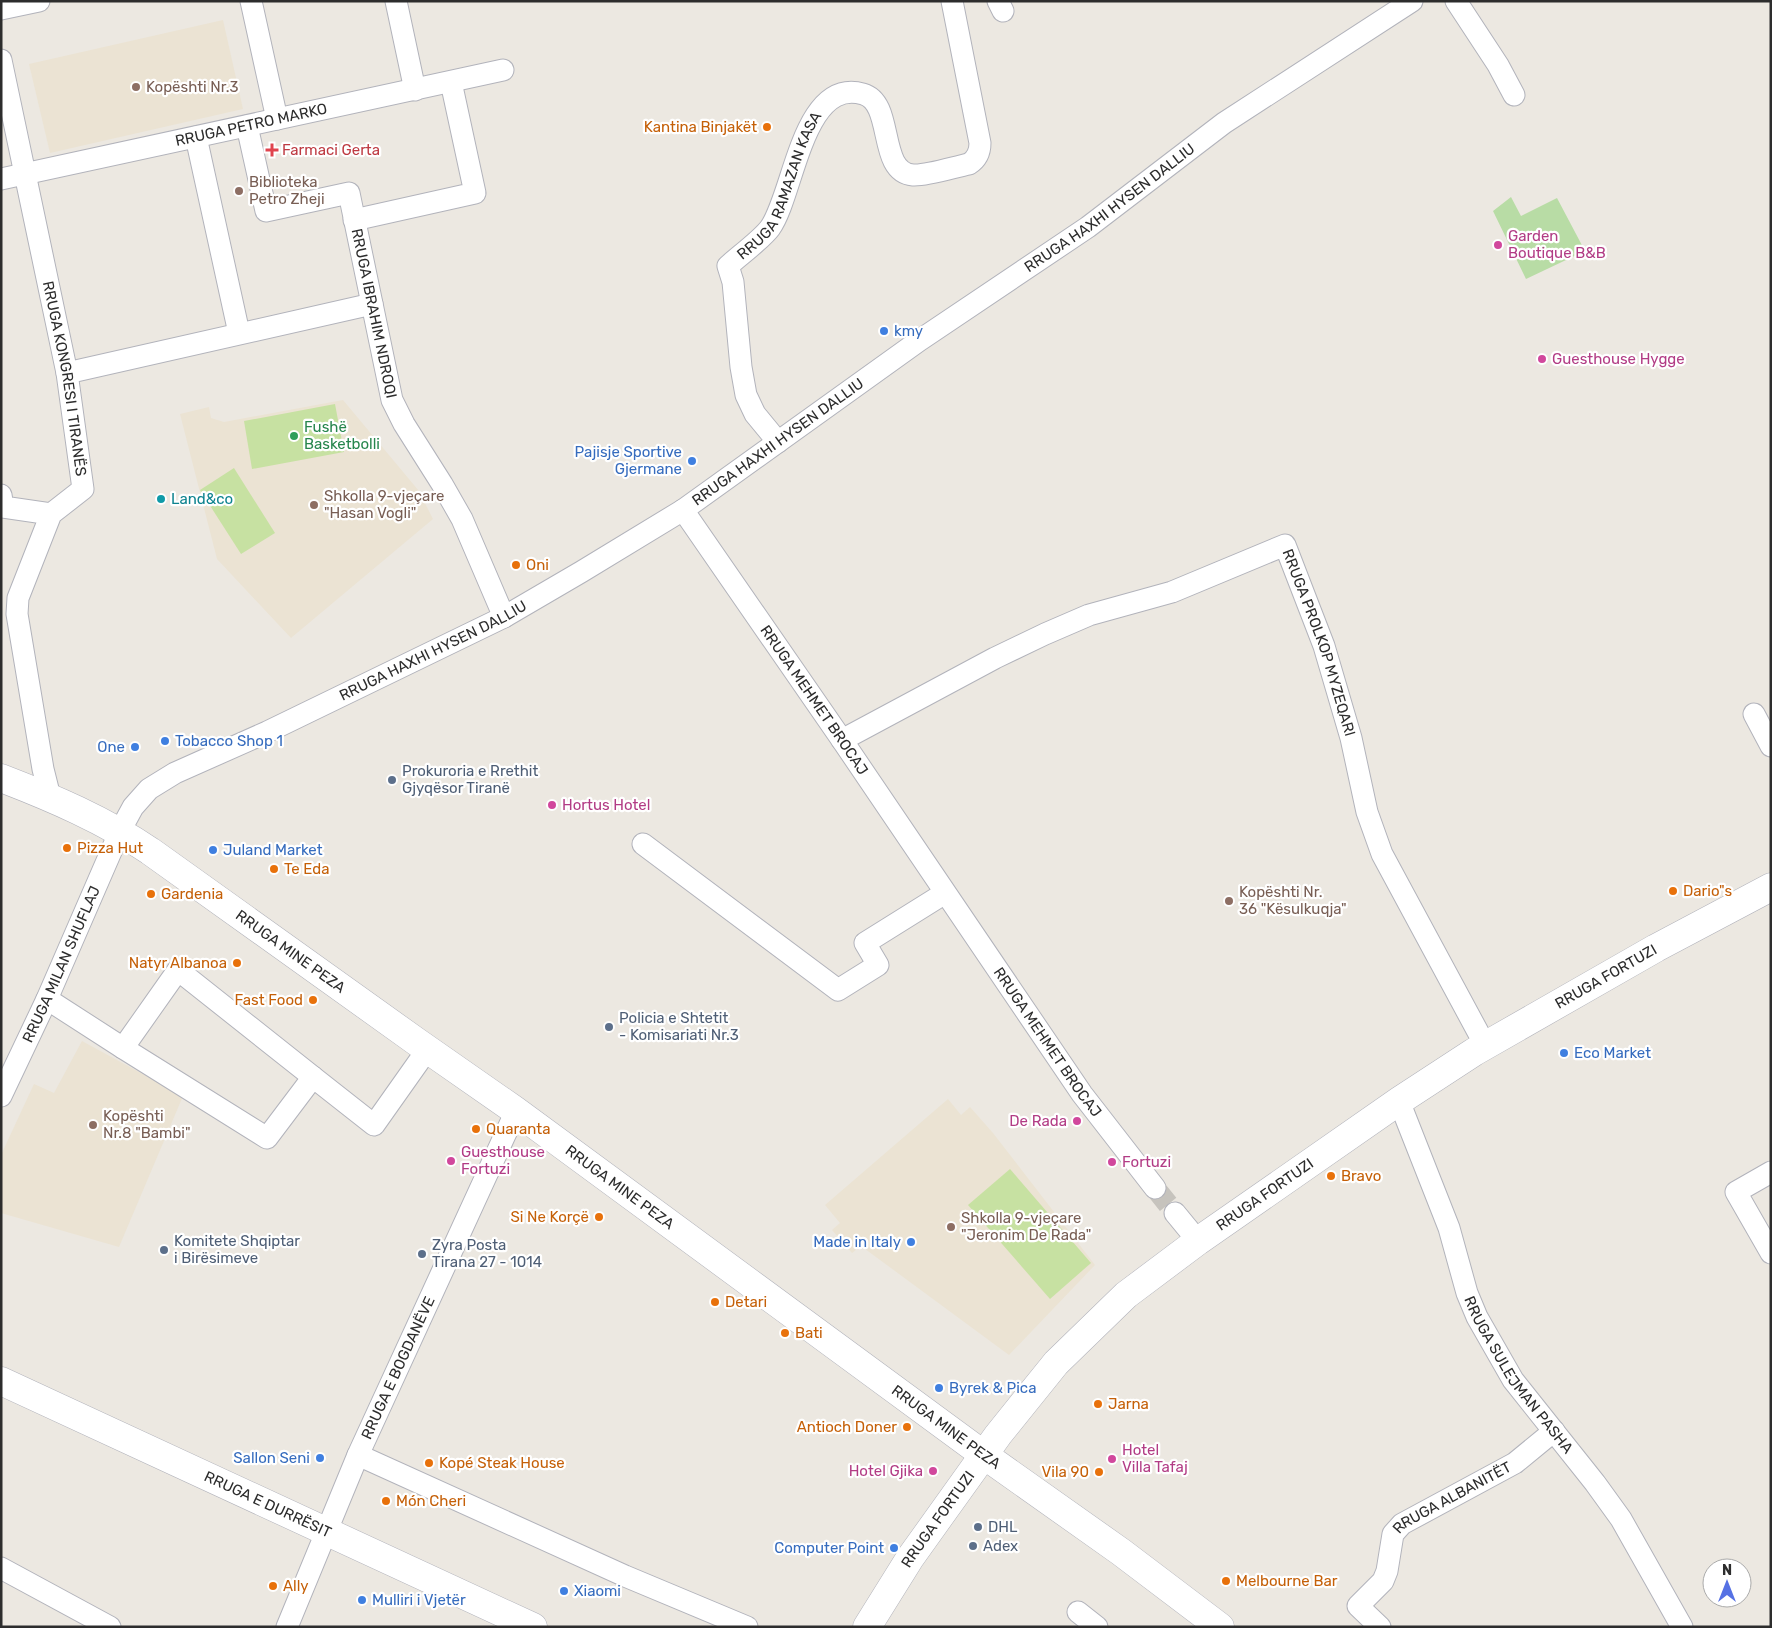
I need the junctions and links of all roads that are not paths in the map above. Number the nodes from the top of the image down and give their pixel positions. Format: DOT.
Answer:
graph roads {
  1 [pos="39,1"];
  2 [pos="251,1"];
  3 [pos="396,1"];
  4 [pos="952,1"];
  5 [pos="1412,1"];
  6 [pos="1456,1"];
  7 [pos="1,10"];
  8 [pos="1,60"];
  9 [pos="503,70"];
  10 [pos="450,82"];
  11 [pos="415,90"];
  12 [pos="1514,94"];
  13 [pos="277,120"];
  14 [pos="247,126"];
  15 [pos="196,137"];
  16 [pos="26,174"];
  17 [pos="1,179"];
  18 [pos="354,220"];
  19 [pos="372,304"];
  20 [pos="239,333"];
  21 [pos="68,373"];
  22 [pos="778,442"];
  23 [pos="1,495"];
  24 [pos="683,510"];
  25 [pos="51,514"];
  26 [pos="9,615"];
  27 [pos="504,617"];
  28 [pos="1754,714"];
  29 [pos="842,740"];
  30 [pos="1771,746"];
  31 [pos="1,778"];
  32 [pos="50,797"];
  33 [pos="120,831"];
  34 [pos="643,844"];
  35 [pos="1771,887"];
  36 [pos="945,893"];
  37 [pos="47,999"];
  38 [pos="1485,1045"];
  39 [pos="123,1048"];
  40 [pos="427,1050"];
  41 [pos="313,1076"];
  42 [pos="1,1096"];
  43 [pos="1399,1101"];
  44 [pos="516,1112"];
  45 [pos="1771,1172"];
  46 [pos="1155,1188"];
  47 [pos="1175,1212"];
  48 [pos="1198,1241"];
  49 [pos="1771,1253"];
  50 [pos="1,1381"];
  51 [pos="1554,1431"];
  52 [pos="358,1455"];
  53 [pos="984,1455"];
  54 [pos="327,1532"];
  55 [pos="1,1568"];
  56 [pos="1078,1612"];
  57 [pos="76,1618"];
  58 [pos="110,1627"];
  59 [pos="287,1627"];
  60 [pos="533,1627"];
  61 [pos="747,1627"];
  62 [pos="866,1627"];
  63 [pos="1097,1627"];
  64 [pos="1220,1627"];
  65 [pos="1380,1627"];
  66 [pos="1682,1627"];
  1 -- 7 [label="street"];
  2 -- 13 [label="street"];
  3 -- 11 [label="street"];
  4 -- 22 [label="street, RRUGA RAMAZAN KASA"];
  5 -- 22 [label="street, RRUGA HAXHI HYSEN DALLIU"];
  6 -- 12 [label="street"];
  8 -- 16 [label="street, RRUGA KONGRESI I TIRANËS"];
  9 -- 10 [label="street, RRUGA PETRO MARKO"];
  10 -- 11 [label="street, RRUGA PETRO MARKO"];
  10 -- 18 [label="street, RRUGA IBRAHIM NDROQI"];
  11 -- 13 [label="street, RRUGA PETRO MARKO"];
  13 -- 14 [label="street, RRUGA PETRO MARKO"];
  14 -- 15 [label="street, RRUGA PETRO MARKO"];
  14 -- 18 [label="street"];
  15 -- 16 [label="street, RRUGA PETRO MARKO"];
  15 -- 20 [label="street"];
  16 -- 17 [label="street, RRUGA PETRO MARKO"];
  16 -- 21 [label="street, RRUGA KONGRESI I TIRANËS"];
  18 -- 19 [label="street, RRUGA IBRAHIM NDROQI"];
  19 -- 20 [label="street"];
  19 -- 27 [label="street, RRUGA IBRAHIM NDROQI"];
  20 -- 21 [label="street"];
  21 -- 25 [label="street, RRUGA KONGRESI I TIRANËS"];
  22 -- 24 [label="street, RRUGA HAXHI HYSEN DALLIU"];
  23 -- 25 [label="street"];
  24 -- 27 [label="street, RRUGA HAXHI HYSEN DALLIU"];
  24 -- 29 [label="street, RRUGA MEHMET BROCAJ"];
  25 -- 26 [label="street"];
  26 -- 32 [label="street"];
  27 -- 33 [label="street, RRUGA HAXHI HYSEN DALLIU"];
  28 -- 30 [label="street"];
  29 -- 36 [label="street, RRUGA MEHMET BROCAJ"];
  29 -- 38 [label="street, RRUGA PROLKOP MYZEQARI"];
  31 -- 32 [label="main road, RRUGA MINE PEZA"];
  32 -- 33 [label="main road, RRUGA MINE PEZA"];
  33 -- 37 [label="street, RRUGA MILAN SHUFLAJ"];
  33 -- 40 [label="main road, RRUGA MINE PEZA"];
  34 -- 36 [label="street"];
  35 -- 38 [label="main road, RRUGA FORTUZI"];
  36 -- 46 [label="street, RRUGA MEHMET BROCAJ"];
  37 -- 39 [label="street"];
  37 -- 42 [label="street, RRUGA MILAN SHUFLAJ"];
  38 -- 43 [label="main road, RRUGA FORTUZI"];
  39 -- 41 [label="street"];
  39 -- 41 [label="street"];
  40 -- 41 [label="street"];
  40 -- 44 [label="main road, RRUGA MINE PEZA"];
  43 -- 48 [label="main road, RRUGA FORTUZI"];
  43 -- 51 [label="street, RRUGA SULEJMAN PASHA"];
  44 -- 52 [label="street, RRUGA E BOGDANËVE"];
  44 -- 53 [label="main road, RRUGA MINE PEZA"];
  45 -- 49 [label="street"];
  47 -- 48 [label="street"];
  48 -- 53 [label="main road, RRUGA FORTUZI"];
  50 -- 54 [label="main road, RRUGA E DURRËSIT"];
  51 -- 65 [label="street, RRUGA ALBANITËT"];
  51 -- 66 [label="street, RRUGA SULEJMAN PASHA"];
  52 -- 54 [label="street, RRUGA E BOGDANËVE"];
  52 -- 61 [label="street"];
  53 -- 62 [label="main road, RRUGA FORTUZI"];
  53 -- 64 [label="main road, RRUGA MINE PEZA"];
  54 -- 59 [label="street, RRUGA E BOGDANËVE"];
  54 -- 60 [label="main road, RRUGA E DURRËSIT"];
  55 -- 57 [label="street"];
  56 -- 63 [label="street"];
  57 -- 58 [label="street"];
}
